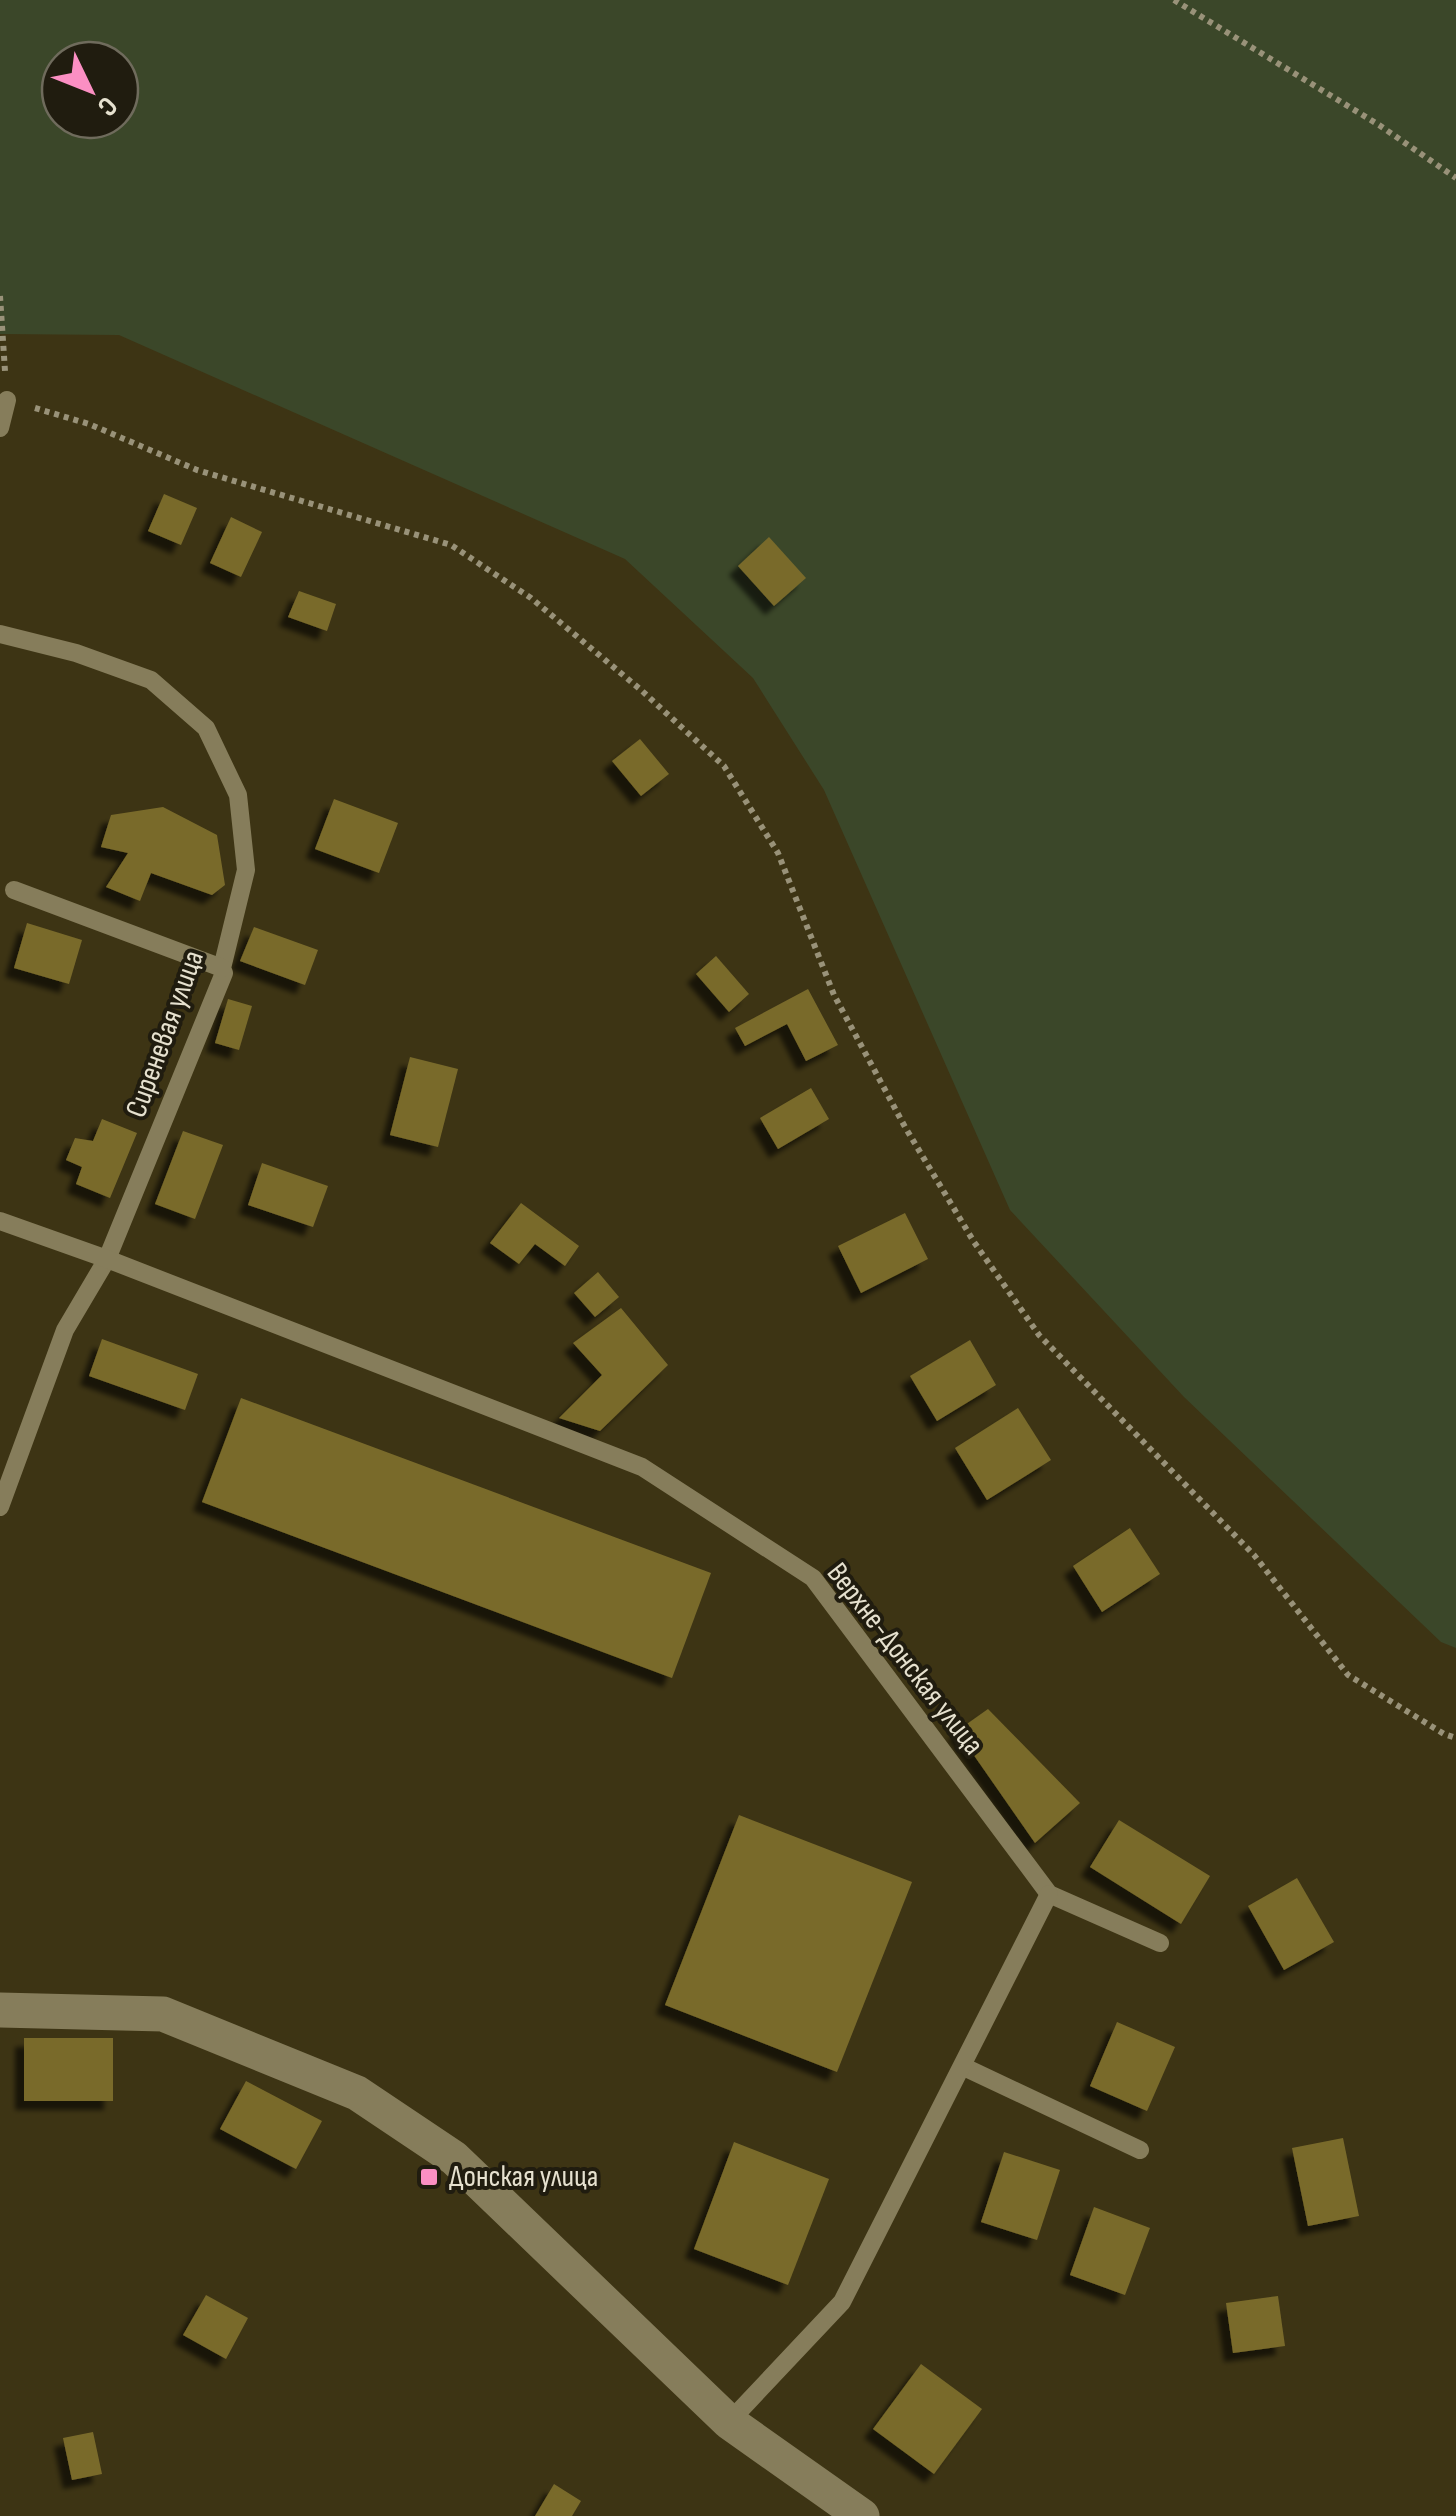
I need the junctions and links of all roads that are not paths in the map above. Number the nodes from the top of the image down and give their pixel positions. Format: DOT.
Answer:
graph roads {
  1 [pos="7,400"];
  2 [pos="0,428"];
  3 [pos="0,634"];
  4 [pos="14,890"];
  5 [pos="222,968"];
  6 [pos="0,1221"];
  7 [pos="107,1259"];
  8 [pos="0,1507"];
  9 [pos="1049,1894"];
  10 [pos="1160,1943"];
  11 [pos="0,2010"];
  12 [pos="964,2067"];
  13 [pos="1140,2150"];
  14 [pos="729,2422"];
  15 [pos="862,2516"];
  1 -- 2 [label="lane"];
  3 -- 5 [label="lane, Сиреневая улица"];
  4 -- 5 [label="lane"];
  5 -- 7 [label="lane, Сиреневая улица"];
  6 -- 7 [label="lane, Верхне-Донская улица"];
  7 -- 8 [label="lane, Сиреневая улица"];
  7 -- 9 [label="lane, Верхне-Донская улица"];
  9 -- 10 [label="lane"];
  9 -- 12 [label="lane"];
  11 -- 14 [label="street"];
  12 -- 13 [label="lane"];
  12 -- 14 [label="lane"];
  14 -- 15 [label="street"];
}
